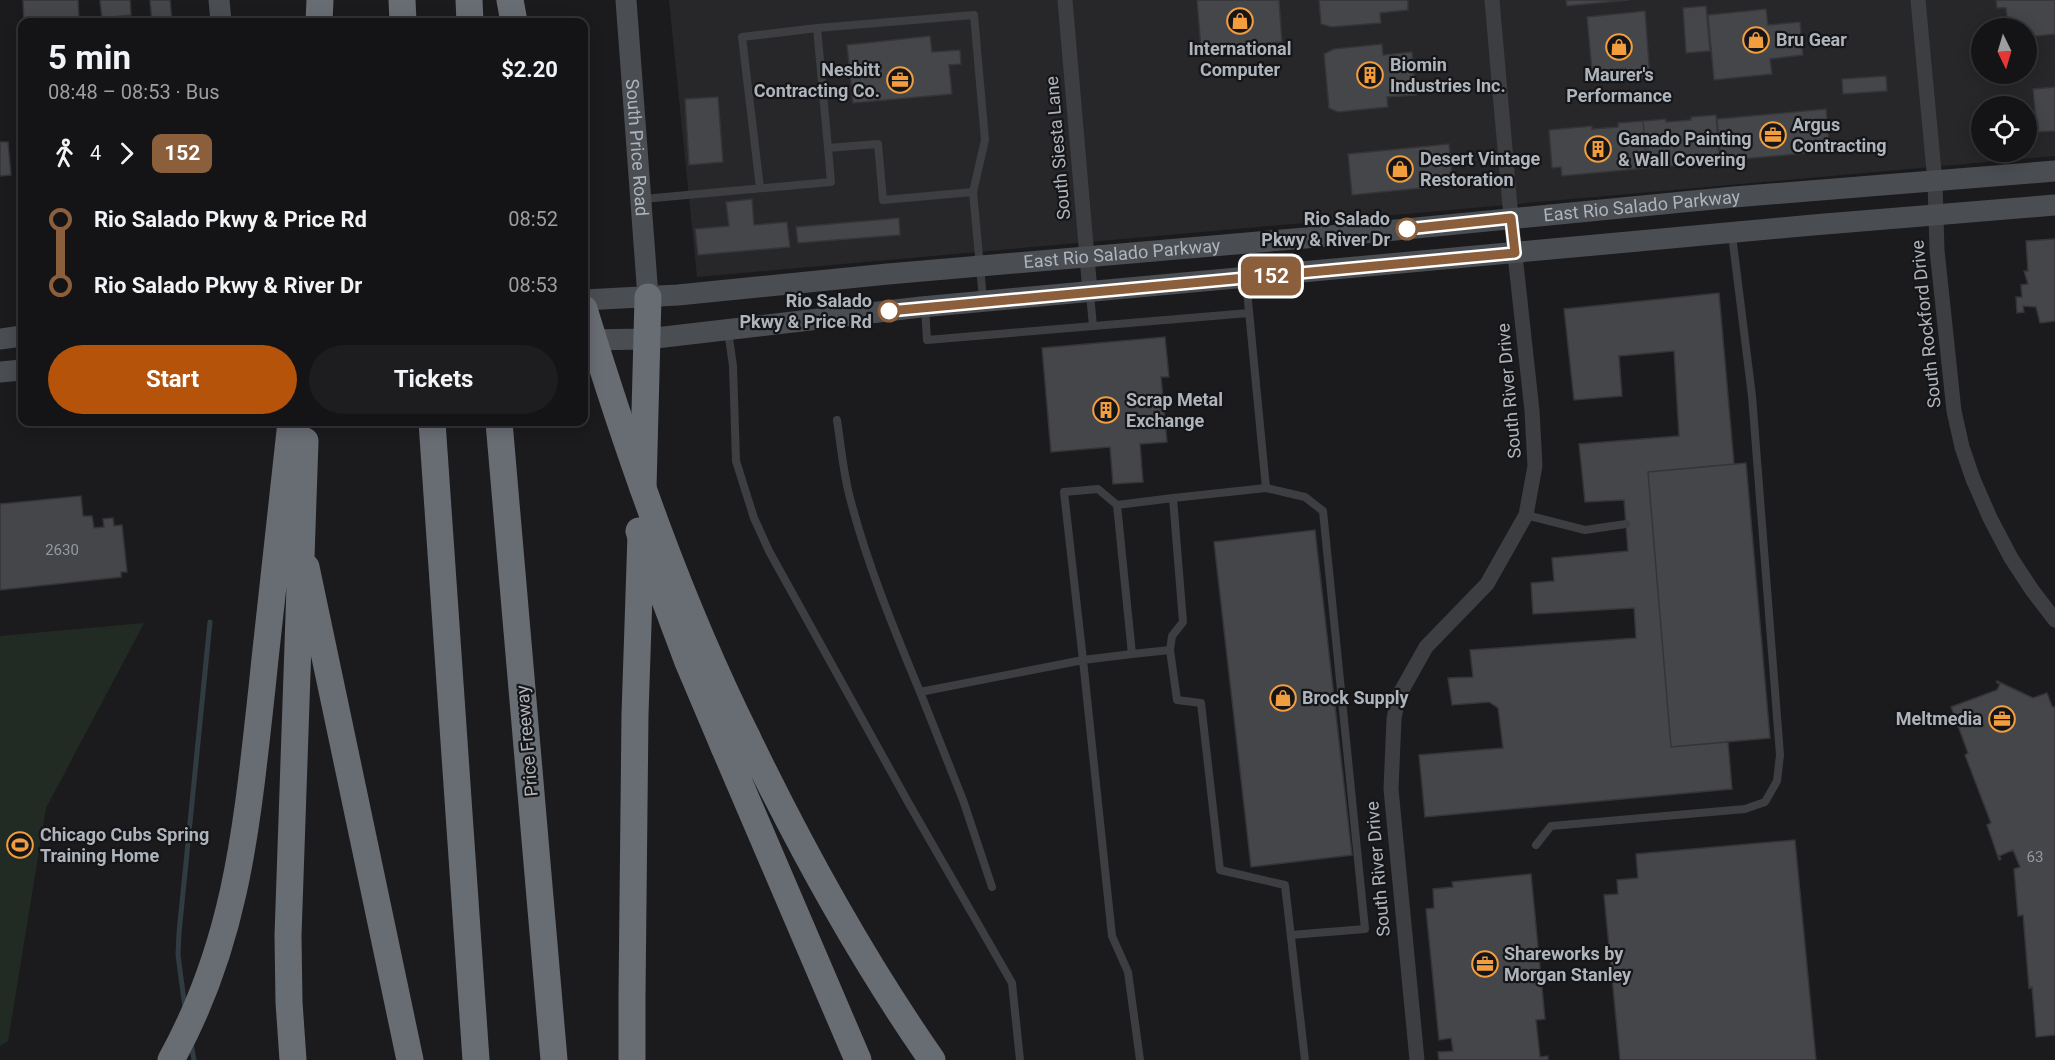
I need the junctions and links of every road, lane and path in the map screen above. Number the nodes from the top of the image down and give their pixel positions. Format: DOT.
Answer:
graph roads {
  1 [pos="219,0"];
  2 [pos="320,0"];
  3 [pos="402,0"];
  4 [pos="469,0"];
  5 [pos="510,0"];
  6 [pos="626,0"];
  7 [pos="1065,0"];
  8 [pos="1492,0"];
  9 [pos="1918,0"];
  10 [pos="221,18"];
  11 [pos="319,18"];
  12 [pos="403,18"];
  13 [pos="470,18"];
  14 [pos="513,18"];
  15 [pos="817,28"];
  16 [pos="828,148"];
  17 [pos="2055,171"];
  18 [pos="1935,182"];
  19 [pos="760,188"];
  20 [pos="974,192"];
  21 [pos="641,199"];
  22 [pos="2055,205"];
  23 [pos="1936,215"];
  24 [pos="1511,218"];
  25 [pos="1732,233"];
  26 [pos="1515,253"];
  27 [pos="1087,257"];
  28 [pos="980,267"];
  29 [pos="1246,278"];
  30 [pos="1090,292"];
  31 [pos="648,297"];
  32 [pos="588,300"];
  33 [pos="984,302"];
  34 [pos="925,307"];
  35 [pos="1249,313"];
  36 [pos="588,322"];
  37 [pos="1093,326"];
  38 [pos="727,329"];
  39 [pos="18,337"];
  40 [pos="0,339"];
  41 [pos="647,339"];
  42 [pos="588,340"];
  43 [pos="588,367"];
  44 [pos="18,370"];
  45 [pos="0,372"];
  46 [pos="837,420"];
  47 [pos="279,426"];
  48 [pos="291,426"];
  49 [pos="306,426"];
  50 [pos="432,426"];
  51 [pos="499,426"];
  52 [pos="1266,488"];
  53 [pos="1173,498"];
  54 [pos="1117,505"];
  55 [pos="1526,515"];
  56 [pos="1626,524"];
  57 [pos="2055,620"];
  58 [pos="1170,650"];
  59 [pos="1132,654"];
  60 [pos="1083,660"];
  61 [pos="920,692"];
  62 [pos="736,742"];
  63 [pos="1536,845"];
  64 [pos="992,886"];
  65 [pos="1291,935"];
  66 [pos="171,1060"];
  67 [pos="293,1060"];
  68 [pos="410,1060"];
  69 [pos="476,1060"];
  70 [pos="554,1060"];
  71 [pos="632,1060"];
  72 [pos="858,1060"];
  73 [pos="932,1060"];
  74 [pos="1020,1060"];
  75 [pos="1140,1060"];
  76 [pos="1305,1060"];
  77 [pos="1417,1060"];
  1 -- 10 [label="main road"];
  2 -- 11 [label="highway"];
  3 -- 12 [label="highway"];
  4 -- 13 [label="highway"];
  5 -- 14 [label="highway"];
  6 -- 21 [label="main road, South Price Road"];
  7 -- 27 [label="street, South Siesta Lane"];
  8 -- 24 [label="street, South River Drive"];
  9 -- 18 [label="street, South Rockford Drive"];
  15 -- 16 [label="lane"];
  15 -- 19 [label="lane"];
  15 -- 20 [label="lane"];
  16 -- 19 [label="lane"];
  16 -- 20 [label="lane"];
  17 -- 18 [label="main road, East Rio Salado Parkway"];
  18 -- 23 [label="street, South Rockford Drive"];
  18 -- 24 [label="main road, East Rio Salado Parkway"];
  19 -- 21 [label="lane"];
  20 -- 28 [label="lane"];
  21 -- 31 [label="main road, South Price Road"];
  22 -- 23 [label="main road, East Rio Salado Parkway"];
  23 -- 25 [label="main road, East Rio Salado Parkway"];
  23 -- 57 [label="street, South Rockford Drive"];
  24 -- 26 [label="street, South River Drive"];
  24 -- 27 [label="main road, East Rio Salado Parkway"];
  25 -- 26 [label="main road, East Rio Salado Parkway"];
  25 -- 63 [label="lane"];
  26 -- 29 [label="main road, East Rio Salado Parkway"];
  26 -- 55 [label="street, South River Drive"];
  27 -- 28 [label="main road, East Rio Salado Parkway"];
  27 -- 30 [label="street, South Siesta Lane"];
  28 -- 31 [label="main road, East Rio Salado Parkway"];
  28 -- 33 [label="lane"];
  29 -- 30 [label="main road, East Rio Salado Parkway"];
  29 -- 35 [label="lane"];
  30 -- 33 [label="main road, East Rio Salado Parkway"];
  30 -- 37 [label="lane"];
  31 -- 32 [label="main road, East Rio Salado Parkway"];
  31 -- 41 [label="highway"];
  33 -- 34 [label="main road, East Rio Salado Parkway"];
  34 -- 37 [label="lane"];
  34 -- 38 [label="main road, East Rio Salado Parkway"];
  35 -- 37 [label="lane"];
  35 -- 52 [label="lane"];
  36 -- 62 [label="highway, bridge"];
  38 -- 41 [label="main road, East Rio Salado Parkway"];
  38 -- 74 [label="lane"];
  39 -- 40 [label="main road"];
  41 -- 42 [label="main road, East Rio Salado Parkway"];
  41 -- 71 [label="highway"];
  43 -- 62 [label="highway, bridge"];
  44 -- 45 [label="main road"];
  46 -- 61 [label="lane"];
  47 -- 68 [label="highway"];
  48 -- 66 [label="highway, bridge"];
  49 -- 67 [label="highway, bridge"];
  50 -- 69 [label="highway"];
  51 -- 70 [label="highway, Price Freeway"];
  52 -- 53 [label="lane"];
  52 -- 65 [label="lane"];
  53 -- 54 [label="lane"];
  53 -- 58 [label="lane"];
  54 -- 59 [label="lane"];
  54 -- 60 [label="lane"];
  55 -- 56 [label="lane"];
  55 -- 77 [label="street, South River Drive"];
  58 -- 59 [label="lane"];
  58 -- 65 [label="lane"];
  59 -- 60 [label="lane"];
  60 -- 61 [label="lane"];
  60 -- 75 [label="lane"];
  61 -- 64 [label="lane"];
  62 -- 72 [label="highway"];
  62 -- 73 [label="highway"];
  65 -- 76 [label="lane"];
}
